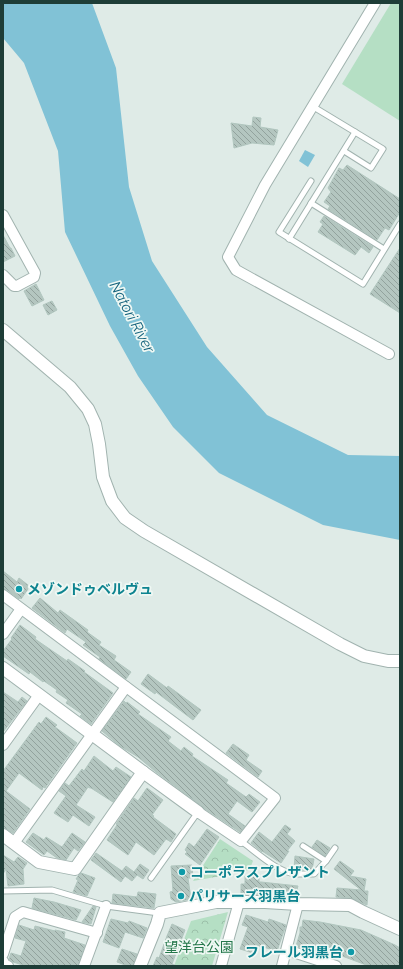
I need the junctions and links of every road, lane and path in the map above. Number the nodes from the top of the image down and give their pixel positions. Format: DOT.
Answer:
graph roads {
  1 [pos="375,3"];
  2 [pos="312,106"];
  3 [pos="355,132"];
  4 [pos="344,151"];
  5 [pos="311,181"];
  6 [pos="311,203"];
  7 [pos="3,215"];
  8 [pos="400,224"];
  9 [pos="289,238"];
  10 [pos="384,249"];
  11 [pos="3,275"];
  12 [pos="3,330"];
  13 [pos="388,354"];
  14 [pos="3,595"];
  15 [pos="21,609"];
  16 [pos="3,634"];
  17 [pos="400,661"];
  18 [pos="3,668"];
  19 [pos="126,687"];
  20 [pos="39,695"];
  21 [pos="92,734"];
  22 [pos="3,745"];
  23 [pos="143,772"];
  24 [pos="198,812"];
  25 [pos="3,835"];
  26 [pos="241,841"];
  27 [pos="14,843"];
  28 [pos="303,846"];
  29 [pos="335,848"];
  30 [pos="326,861"];
  31 [pos="151,878"];
  32 [pos="3,891"];
  33 [pos="239,902"];
  34 [pos="298,904"];
  35 [pos="106,906"];
  36 [pos="160,913"];
  37 [pos="400,929"];
  38 [pos="97,932"];
  39 [pos="286,950"];
  40 [pos="3,954"];
  41 [pos="3,961"];
  42 [pos="8,966"];
  43 [pos="84,966"];
  44 [pos="140,966"];
  45 [pos="221,966"];
  46 [pos="282,966"];
  47 [pos="336,966"];
  1 -- 2 [label="street"];
  2 -- 3 [label="lane"];
  2 -- 13 [label="street"];
  3 -- 4 [label="lane"];
  3 -- 4 [label="lane"];
  4 -- 6 [label="lane"];
  5 -- 9 [label="lane"];
  6 -- 9 [label="lane"];
  6 -- 10 [label="lane"];
  7 -- 11 [label="street"];
  8 -- 10 [label="lane"];
  9 -- 10 [label="lane"];
  12 -- 17 [label="street"];
  14 -- 15 [label="street"];
  15 -- 16 [label="street"];
  15 -- 19 [label="street"];
  18 -- 20 [label="street"];
  19 -- 21 [label="street"];
  19 -- 26 [label="street"];
  20 -- 21 [label="street"];
  20 -- 22 [label="street"];
  21 -- 23 [label="street"];
  21 -- 27 [label="street"];
  23 -- 24 [label="street"];
  23 -- 27 [label="street"];
  24 -- 26 [label="street"];
  24 -- 31 [label="lane"];
  25 -- 27 [label="street"];
  26 -- 30 [label="lane"];
  28 -- 30 [label="lane"];
  29 -- 30 [label="lane"];
  32 -- 35 [label="lane"];
  33 -- 34 [label="street"];
  33 -- 36 [label="street"];
  33 -- 45 [label="street"];
  34 -- 37 [label="street"];
  34 -- 39 [label="street"];
  35 -- 36 [label="lane"];
  35 -- 38 [label="street"];
  36 -- 44 [label="street"];
  38 -- 40 [label="street"];
  38 -- 43 [label="street"];
  39 -- 46 [label="street"];
  39 -- 47 [label="street"];
  41 -- 42 [label="street"];
}
